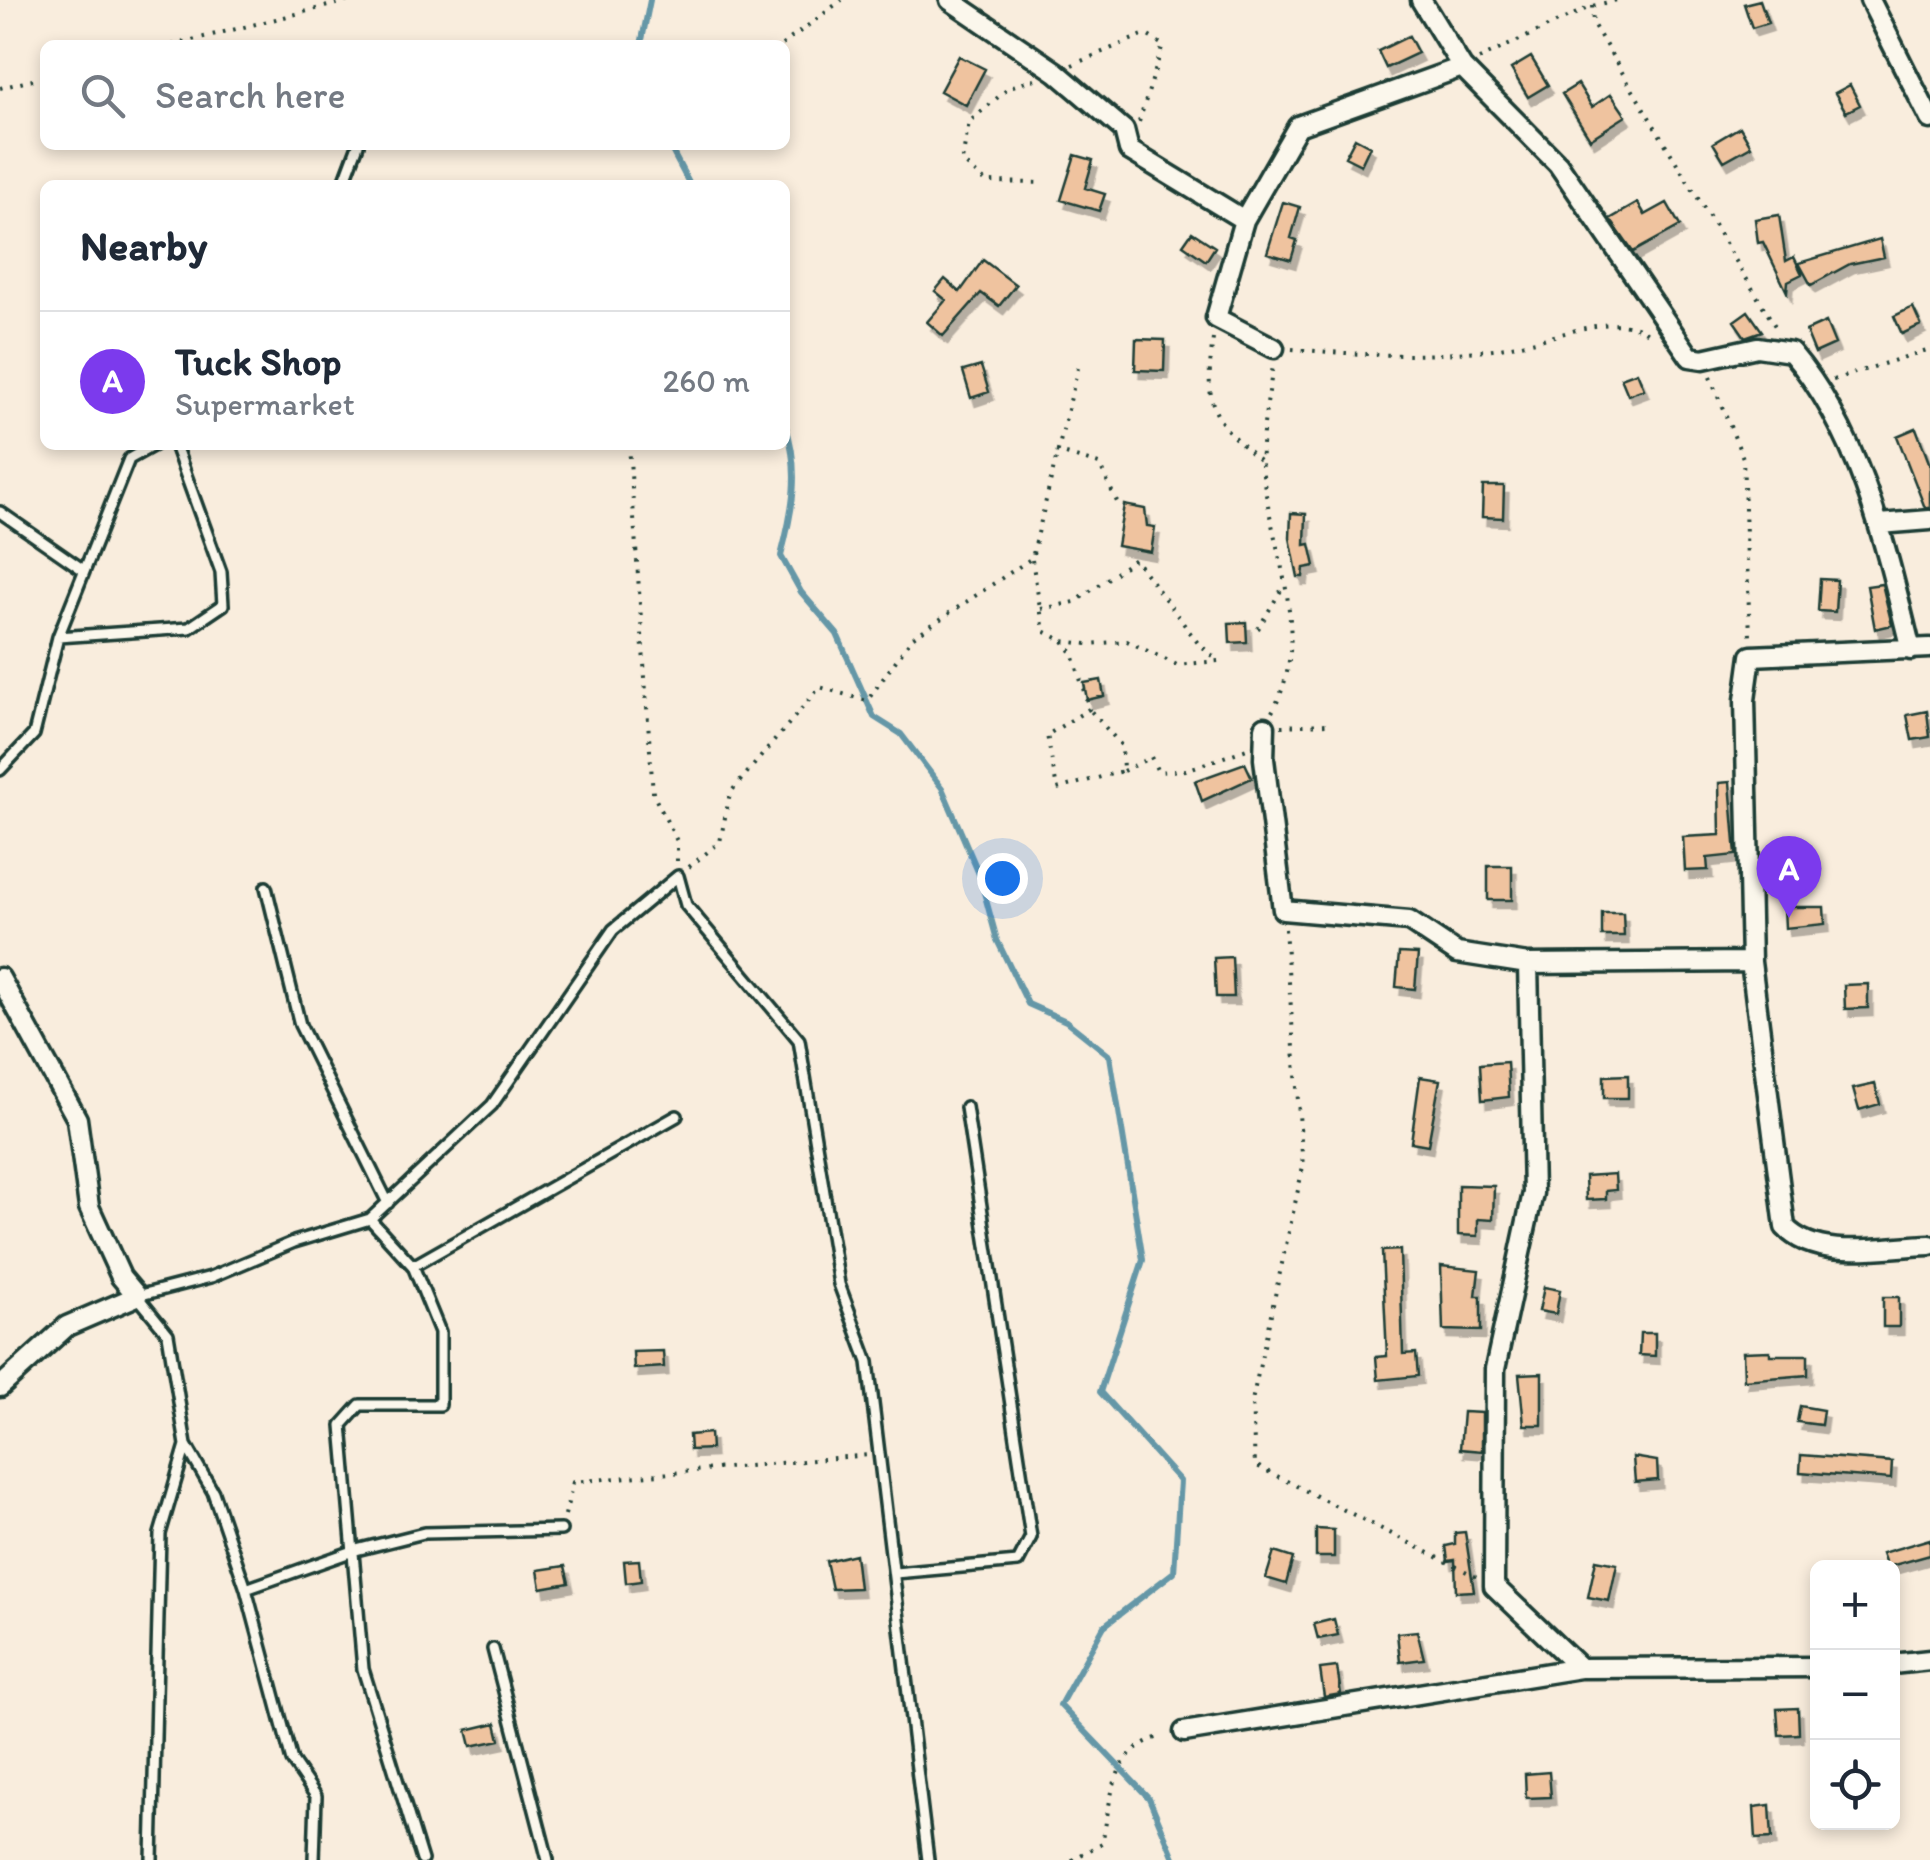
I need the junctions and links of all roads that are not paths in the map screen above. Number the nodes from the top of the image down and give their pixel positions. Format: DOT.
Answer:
graph roads {
  1 [pos="950,0"];
  2 [pos="1421,0"];
  3 [pos="1870,0"];
  4 [pos="1462,67"];
  5 [pos="1930,119"];
  6 [pos="356,150"];
  7 [pos="346,180"];
  8 [pos="1244,220"];
  9 [pos="1274,348"];
  10 [pos="145,450"];
  11 [pos="176,450"];
  12 [pos="0,512"];
  13 [pos="1930,520"];
  14 [pos="1880,524"];
  15 [pos="82,568"];
  16 [pos="58,636"];
  17 [pos="1920,649"];
  18 [pos="1264,726"];
  19 [pos="0,770"];
  20 [pos="266,887"];
  21 [pos="1751,962"];
  22 [pos="1528,964"];
  23 [pos="0,978"];
  24 [pos="966,1107"];
  25 [pos="678,1116"];
  26 [pos="388,1203"];
  27 [pos="370,1219"];
  28 [pos="1930,1245"];
  29 [pos="413,1266"];
  30 [pos="137,1296"];
  31 [pos="0,1387"];
  32 [pos="186,1445"];
  33 [pos="561,1530"];
  34 [pos="356,1550"];
  35 [pos="895,1573"];
  36 [pos="246,1588"];
  37 [pos="494,1649"];
  38 [pos="1930,1660"];
  39 [pos="1900,1663"];
  40 [pos="1810,1667"];
  41 [pos="1580,1668"];
  42 [pos="1184,1732"];
  43 [pos="152,1860"];
  44 [pos="314,1860"];
  45 [pos="422,1860"];
  46 [pos="548,1860"];
  47 [pos="928,1860"];
  1 -- 8 [label="street"];
  2 -- 4 [label="street"];
  3 -- 5 [label="street"];
  4 -- 8 [label="street"];
  4 -- 14 [label="street"];
  6 -- 7 [label="lane"];
  8 -- 9 [label="street"];
  10 -- 15 [label="lane"];
  11 -- 16 [label="lane"];
  12 -- 15 [label="lane"];
  13 -- 14 [label="street"];
  14 -- 17 [label="street"];
  15 -- 16 [label="lane"];
  16 -- 19 [label="lane"];
  17 -- 21 [label="street"];
  18 -- 22 [label="street"];
  20 -- 26 [label="lane"];
  21 -- 22 [label="street"];
  21 -- 28 [label="street"];
  22 -- 41 [label="street"];
  23 -- 30 [label="street"];
  24 -- 35 [label="lane"];
  25 -- 29 [label="lane"];
  26 -- 27 [label="lane"];
  26 -- 35 [label="lane"];
  27 -- 29 [label="lane"];
  27 -- 30 [label="lane"];
  29 -- 34 [label="lane"];
  30 -- 31 [label="street"];
  30 -- 32 [label="lane"];
  32 -- 36 [label="lane"];
  32 -- 43 [label="lane"];
  33 -- 34 [label="lane"];
  34 -- 36 [label="lane"];
  34 -- 45 [label="lane"];
  35 -- 47 [label="lane"];
  36 -- 44 [label="lane"];
  37 -- 46 [label="lane"];
  38 -- 39 [label="street"];
  40 -- 41 [label="street"];
  41 -- 42 [label="street"];
}
